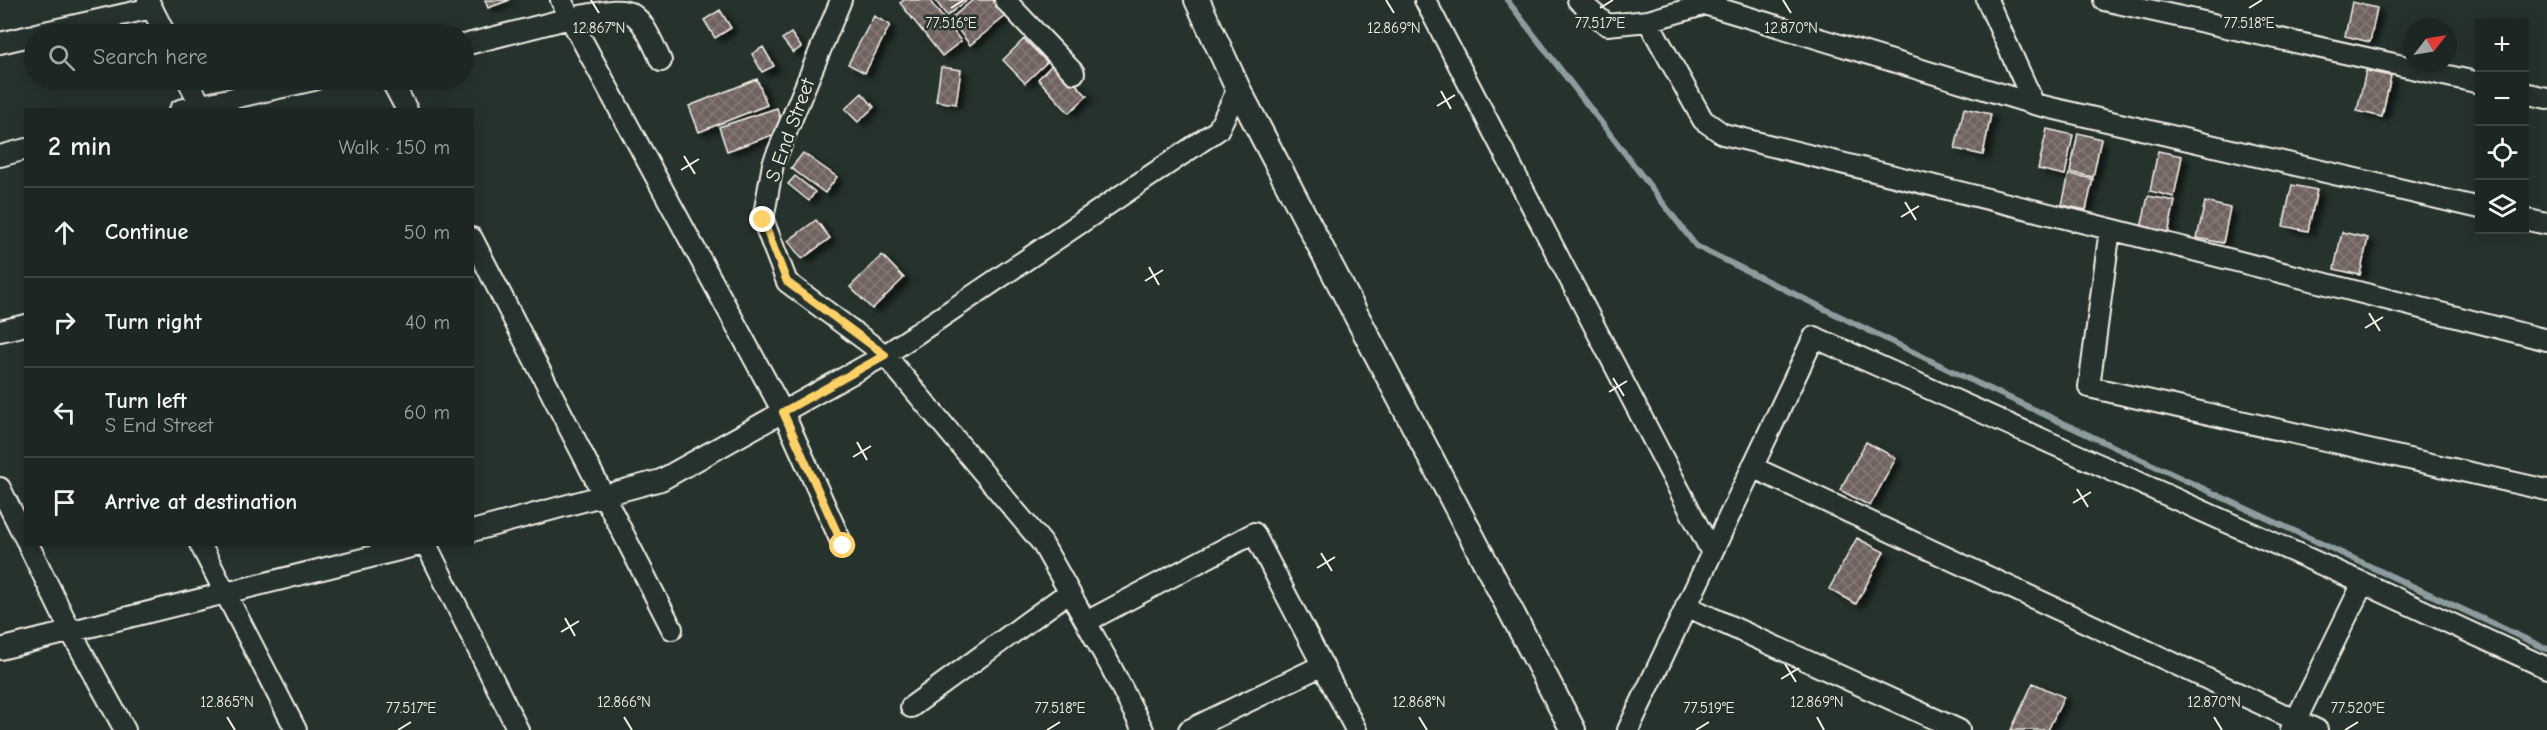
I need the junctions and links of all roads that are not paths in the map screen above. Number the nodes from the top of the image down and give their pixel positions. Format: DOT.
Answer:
graph roads {
  1 [pos="561,0"];
  2 [pos="841,0"];
  3 [pos="1005,0"];
  4 [pos="1425,0"];
  5 [pos="1578,0"];
  6 [pos="1987,0"];
  7 [pos="2104,0"];
  8 [pos="1201,1"];
  9 [pos="1712,2"];
  10 [pos="150,4"];
  11 [pos="1668,6"];
  12 [pos="570,18"];
  13 [pos="1648,21"];
  14 [pos="76,24"];
  15 [pos="160,24"];
  16 [pos="24,38"];
  17 [pos="474,42"];
  18 [pos="0,43"];
  19 [pos="661,61"];
  20 [pos="1074,73"];
  21 [pos="2475,82"];
  22 [pos="1238,89"];
  23 [pos="193,90"];
  24 [pos="273,90"];
  25 [pos="396,90"];
  26 [pos="2529,94"];
  27 [pos="2547,98"];
  28 [pos="2034,104"];
  29 [pos="202,107"];
  30 [pos="406,108"];
  31 [pos="24,150"];
  32 [pos="0,156"];
  33 [pos="2475,207"];
  34 [pos="2529,220"];
  35 [pos="2547,224"];
  36 [pos="2110,230"];
  37 [pos="474,242"];
  38 [pos="24,325"];
  39 [pos="0,331"];
  40 [pos="2547,340"];
  41 [pos="885,355"];
  42 [pos="783,412"];
  43 [pos="1752,466"];
  44 [pos="0,488"];
  45 [pos="2547,490"];
  46 [pos="605,495"];
  47 [pos="474,530"];
  48 [pos="24,536"];
  49 [pos="29,546"];
  50 [pos="201,546"];
  51 [pos="416,546"];
  52 [pos="425,546"];
  53 [pos="843,546"];
  54 [pos="1712,553"];
  55 [pos="2363,583"];
  56 [pos="1069,592"];
  57 [pos="225,594"];
  58 [pos="1686,606"];
  59 [pos="1086,622"];
  60 [pos="672,629"];
  61 [pos="71,632"];
  62 [pos="0,649"];
  63 [pos="1323,665"];
  64 [pos="2547,669"];
  65 [pos="910,707"];
  66 [pos="2294,725"];
  67 [pos="125,730"];
  68 [pos="296,730"];
  69 [pos="518,730"];
  70 [pos="1143,730"];
  71 [pos="1189,730"];
  72 [pos="1356,730"];
  73 [pos="1573,730"];
  74 [pos="1628,730"];
  75 [pos="1959,730"];
  76 [pos="2317,730"];
  1 -- 12 [label="street"];
  2 -- 41 [label="street, S End Street"];
  3 -- 20 [label="street"];
  4 -- 54 [label="street"];
  5 -- 13 [label="street"];
  6 -- 28 [label="street"];
  7 -- 21 [label="street"];
  8 -- 22 [label="street"];
  9 -- 11 [label="street"];
  9 -- 28 [label="street"];
  10 -- 14 [label="street"];
  10 -- 15 [label="street"];
  11 -- 13 [label="street"];
  12 -- 17 [label="street"];
  12 -- 19 [label="street"];
  12 -- 42 [label="street"];
  13 -- 36 [label="street"];
  16 -- 18 [label="street"];
  22 -- 41 [label="street"];
  22 -- 73 [label="street"];
  23 -- 29 [label="street"];
  24 -- 29 [label="street"];
  25 -- 30 [label="street"];
  26 -- 27 [label="street"];
  28 -- 33 [label="street"];
  31 -- 32 [label="street"];
  34 -- 35 [label="street"];
  36 -- 40 [label="street"];
  36 -- 45 [label="street"];
  37 -- 46 [label="street"];
  38 -- 39 [label="street"];
  41 -- 42 [label="street"];
  41 -- 56 [label="street, S End Street"];
  42 -- 46 [label="street"];
  42 -- 53 [label="street"];
  43 -- 54 [label="street"];
  43 -- 55 [label="street"];
  43 -- 66 [label="street"];
  44 -- 48 [label="street"];
  46 -- 47 [label="street"];
  46 -- 60 [label="street"];
  49 -- 61 [label="street"];
  50 -- 57 [label="street"];
  51 -- 57 [label="street"];
  52 -- 69 [label="street"];
  54 -- 58 [label="street"];
  55 -- 64 [label="street"];
  55 -- 66 [label="street"];
  56 -- 59 [label="street, S End Street"];
  56 -- 65 [label="street"];
  57 -- 61 [label="street"];
  57 -- 68 [label="street"];
  58 -- 74 [label="street"];
  58 -- 75 [label="street"];
  59 -- 63 [label="street"];
  59 -- 70 [label="street, S End Street"];
  61 -- 62 [label="street"];
  61 -- 67 [label="street"];
  63 -- 71 [label="street"];
  63 -- 72 [label="street"];
  66 -- 76 [label="street"];
}
